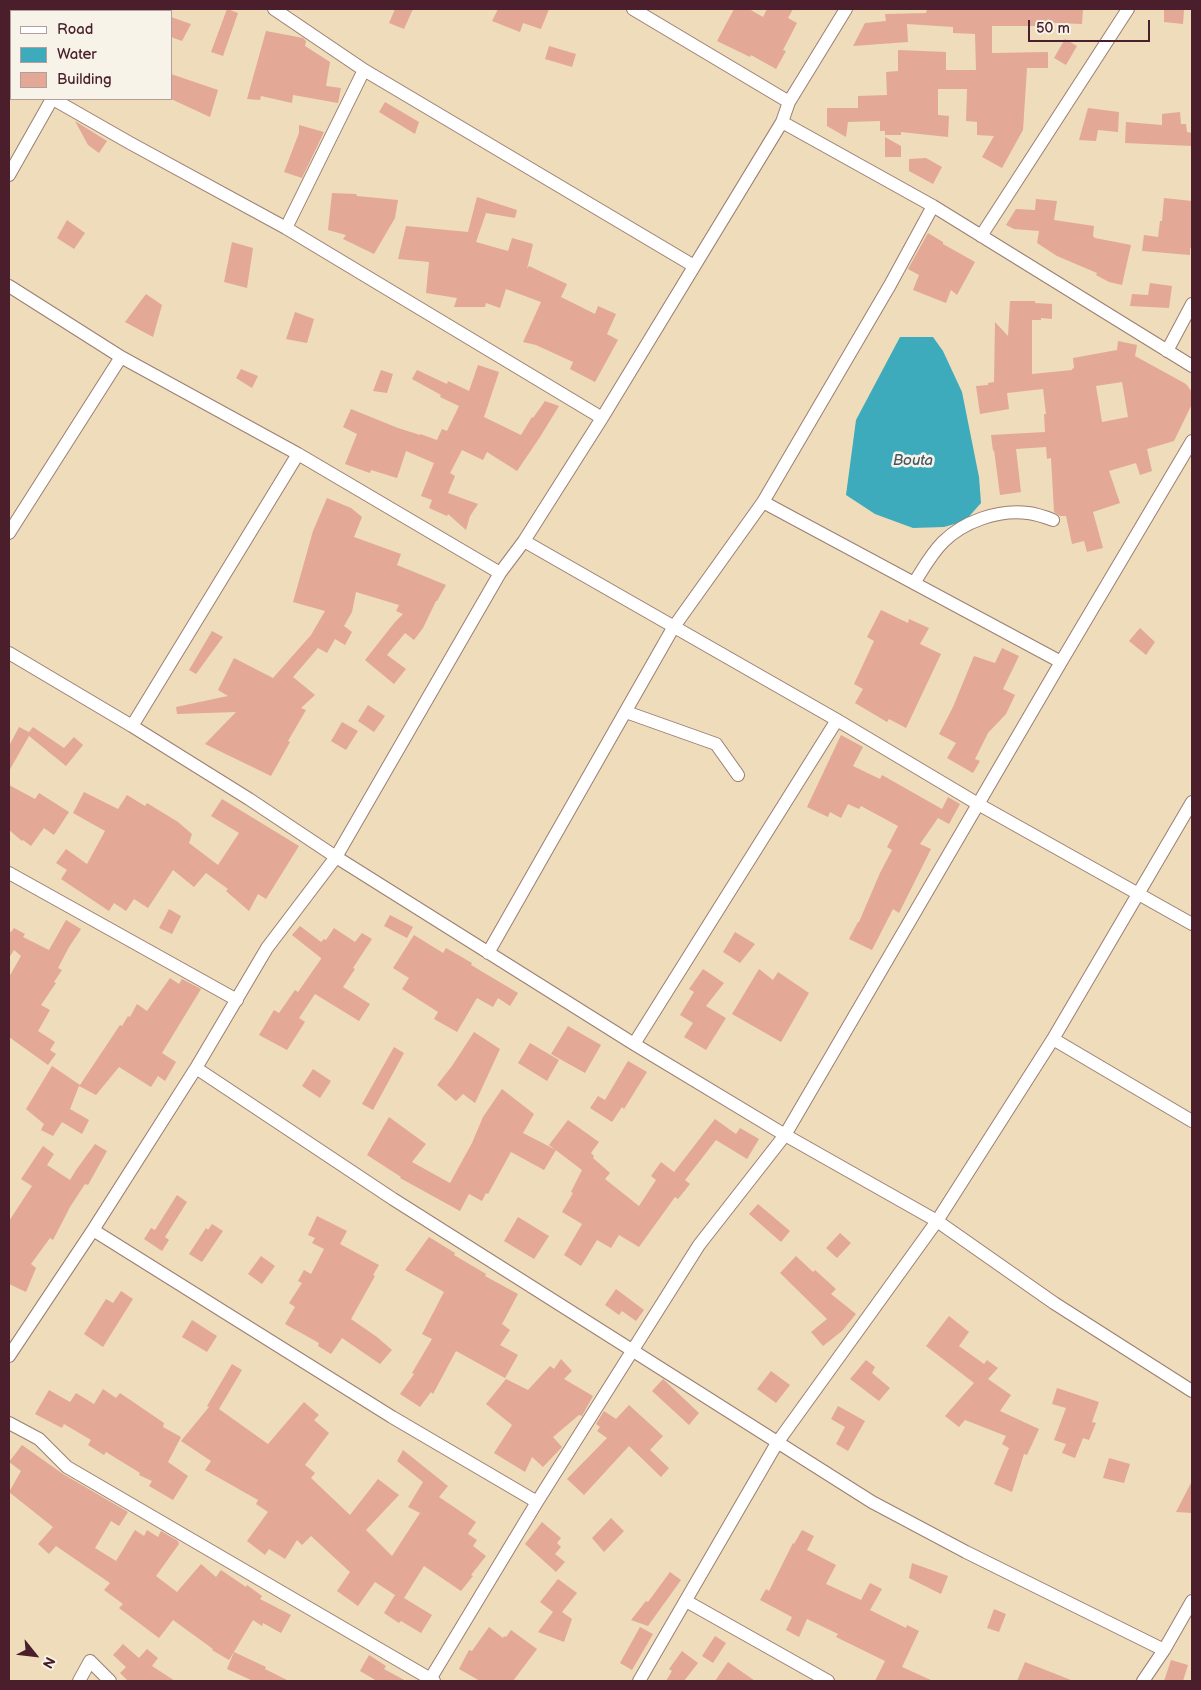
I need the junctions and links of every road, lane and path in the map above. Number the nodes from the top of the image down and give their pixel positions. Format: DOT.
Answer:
graph roads {
  1 [pos="274,9"];
  2 [pos="633,9"];
  3 [pos="846,9"];
  4 [pos="1128,9"];
  5 [pos="364,70"];
  6 [pos="51,100"];
  7 [pos="54,100"];
  8 [pos="789,102"];
  9 [pos="782,122"];
  10 [pos="9,175"];
  11 [pos="933,206"];
  12 [pos="286,228"];
  13 [pos="982,236"];
  14 [pos="694,266"];
  15 [pos="9,286"];
  16 [pos="1192,304"];
  17 [pos="1167,351"];
  18 [pos="121,357"];
  19 [pos="1192,366"];
  20 [pos="602,418"];
  21 [pos="1192,441"];
  22 [pos="298,454"];
  23 [pos="763,502"];
  24 [pos="1053,520"];
  25 [pos="9,533"];
  26 [pos="524,540"];
  27 [pos="500,573"];
  28 [pos="914,583"];
  29 [pos="673,628"];
  30 [pos="9,653"];
  31 [pos="1061,662"];
  32 [pos="626,712"];
  33 [pos="837,720"];
  34 [pos="132,726"];
  35 [pos="738,775"];
  36 [pos="1192,802"];
  37 [pos="978,804"];
  38 [pos="336,857"];
  39 [pos="10,878"];
  40 [pos="1138,893"];
  41 [pos="1192,924"];
  42 [pos="488,953"];
  43 [pos="237,1000"];
  44 [pos="1053,1039"];
  45 [pos="634,1044"];
  46 [pos="196,1068"];
  47 [pos="1192,1121"];
  48 [pos="785,1135"];
  49 [pos="937,1221"];
  50 [pos="93,1230"];
  51 [pos="632,1351"];
  52 [pos="9,1356"];
  53 [pos="1192,1391"];
  54 [pos="9,1423"];
  55 [pos="777,1443"];
  56 [pos="537,1502"];
  57 [pos="686,1601"];
  58 [pos="1192,1601"];
  59 [pos="1188,1616"];
  60 [pos="1164,1650"];
  61 [pos="820,1679"];
  62 [pos="431,1680"];
  63 [pos="79,1681"];
  64 [pos="110,1681"];
  65 [pos="639,1681"];
  66 [pos="1143,1681"];
  1 -- 5 [label="street"];
  2 -- 8 [label="street"];
  3 -- 8 [label="street"];
  4 -- 13 [label="street"];
  5 -- 12 [label="street"];
  5 -- 14 [label="street"];
  6 -- 10 [label="street"];
  7 -- 12 [label="street"];
  8 -- 9 [label="street"];
  9 -- 11 [label="street"];
  9 -- 14 [label="street"];
  11 -- 13 [label="street"];
  11 -- 23 [label="street"];
  12 -- 20 [label="street"];
  13 -- 17 [label="street"];
  14 -- 20 [label="street"];
  15 -- 18 [label="street"];
  16 -- 17 [label="street"];
  17 -- 19 [label="street"];
  18 -- 22 [label="street"];
  18 -- 25 [label="street"];
  20 -- 26 [label="street"];
  21 -- 31 [label="street"];
  22 -- 27 [label="street"];
  22 -- 34 [label="street"];
  23 -- 28 [label="street"];
  23 -- 29 [label="street"];
  24 -- 28 [label="street"];
  26 -- 27 [label="street"];
  26 -- 29 [label="street"];
  27 -- 38 [label="street"];
  28 -- 31 [label="street"];
  29 -- 32 [label="street"];
  29 -- 33 [label="street"];
  30 -- 34 [label="street"];
  31 -- 37 [label="street"];
  32 -- 35 [label="street"];
  32 -- 42 [label="street"];
  33 -- 37 [label="street"];
  33 -- 45 [label="street"];
  34 -- 38 [label="street"];
  36 -- 40 [label="street"];
  37 -- 40 [label="street"];
  37 -- 48 [label="street"];
  38 -- 42 [label="street"];
  38 -- 43 [label="street"];
  39 -- 43 [label="street"];
  40 -- 41 [label="street"];
  40 -- 44 [label="street"];
  42 -- 45 [label="street"];
  43 -- 46 [label="street"];
  44 -- 47 [label="street"];
  44 -- 49 [label="street"];
  45 -- 48 [label="street"];
  46 -- 50 [label="street"];
  46 -- 51 [label="street"];
  48 -- 49 [label="street"];
  48 -- 51 [label="street"];
  49 -- 53 [label="street"];
  49 -- 55 [label="street"];
  50 -- 52 [label="street"];
  50 -- 56 [label="street"];
  51 -- 55 [label="street"];
  51 -- 56 [label="street"];
  54 -- 62 [label="street"];
  55 -- 57 [label="street"];
  55 -- 60 [label="street"];
  56 -- 62 [label="street"];
  57 -- 61 [label="street"];
  57 -- 65 [label="street"];
  58 -- 59 [label="street"];
  59 -- 60 [label="street"];
  60 -- 66 [label="street"];
  63 -- 64 [label="street"];
}
